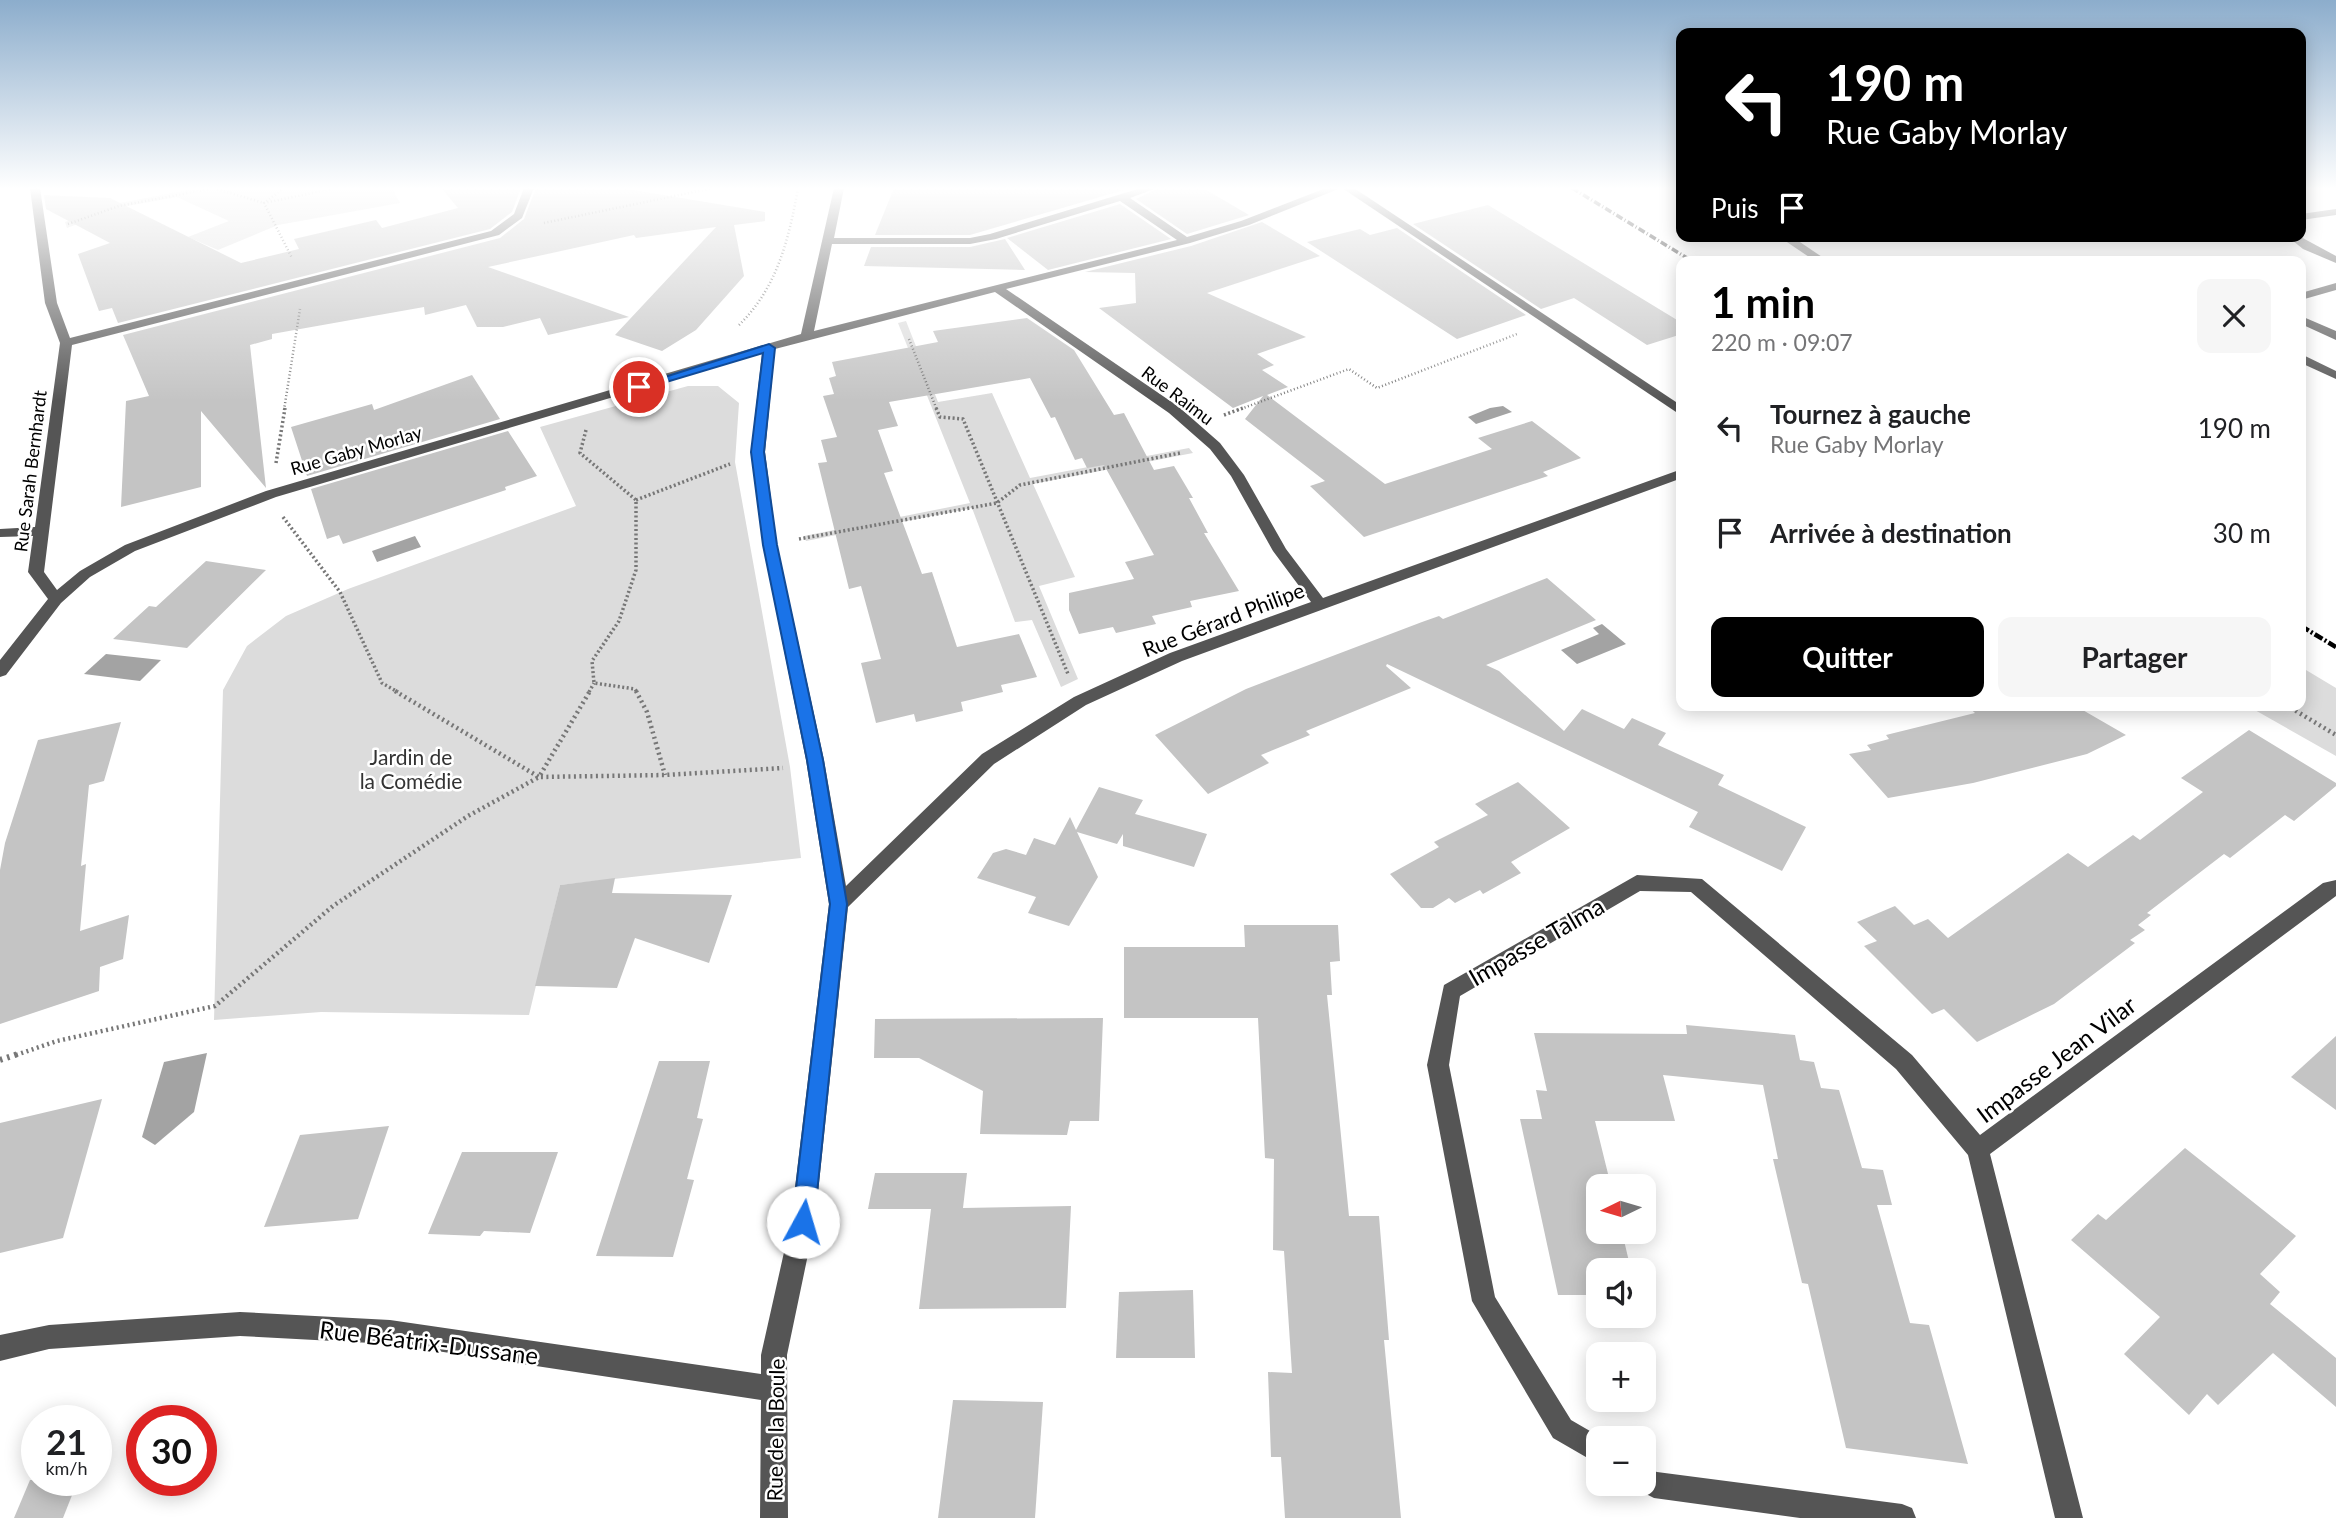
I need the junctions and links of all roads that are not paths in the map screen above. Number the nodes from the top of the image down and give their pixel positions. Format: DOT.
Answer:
graph roads {
  1 [pos="45,259"];
  2 [pos="394,259"];
  3 [pos="822,259"];
  4 [pos="1114,259"];
  5 [pos="1454,259"];
  6 [pos="2336,286"];
  7 [pos="997,288"];
  8 [pos="2322,292"];
  9 [pos="2306,296"];
  10 [pos="2336,298"];
  11 [pos="2306,321"];
  12 [pos="807,336"];
  13 [pos="2336,336"];
  14 [pos="66,343"];
  15 [pos="769,348"];
  16 [pos="2306,360"];
  17 [pos="2335,375"];
  18 [pos="1676,408"];
  19 [pos="1676,475"];
  20 [pos="40,531"];
  21 [pos="0,533"];
  22 [pos="56,598"];
  23 [pos="1321,604"];
  24 [pos="0,671"];
  25 [pos="2336,888"];
  26 [pos="839,904"];
  27 [pos="1978,1150"];
  28 [pos="0,1348"];
  29 [pos="773,1389"];
  30 [pos="1586,1444"];
  31 [pos="1656,1485"];
  32 [pos="774,1518"];
  33 [pos="1902,1518"];
  34 [pos="2069,1518"];
  1 -- 14 [label="street, Rue Sarah Bernhardt"];
  2 -- 14 [label="street"];
  3 -- 12 [label="street"];
  4 -- 7 [label="street"];
  5 -- 18 [label="street"];
  6 -- 8 [label="street"];
  7 -- 12 [label="street"];
  7 -- 23 [label="street, Rue Raimu"];
  8 -- 9 [label="street"];
  8 -- 10 [label="street"];
  11 -- 13 [label="street"];
  12 -- 15 [label="street"];
  14 -- 20 [label="street, Rue Sarah Bernhardt"];
  15 -- 22 [label="street, Rue Gaby Morlay"];
  15 -- 26 [label="street, Rue de la Boule"];
  16 -- 17 [label="street"];
  19 -- 23 [label="street, Rue Gérard Philipe"];
  20 -- 21 [label="street"];
  20 -- 22 [label="street, Rue Sarah Bernhardt"];
  22 -- 24 [label="street, Rue Gaby Morlay"];
  23 -- 26 [label="street, Rue Gérard Philipe"];
  25 -- 27 [label="street, Impasse Jean Vilar"];
  26 -- 29 [label="street, Rue de la Boule"];
  27 -- 30 [label="street, Impasse Talma"];
  27 -- 34 [label="street, Impasse Jean Vilar"];
  28 -- 29 [label="street, Rue Béatrix-Dussane"];
  29 -- 32 [label="street, Rue de la Boule"];
  31 -- 33 [label="street"];
}
